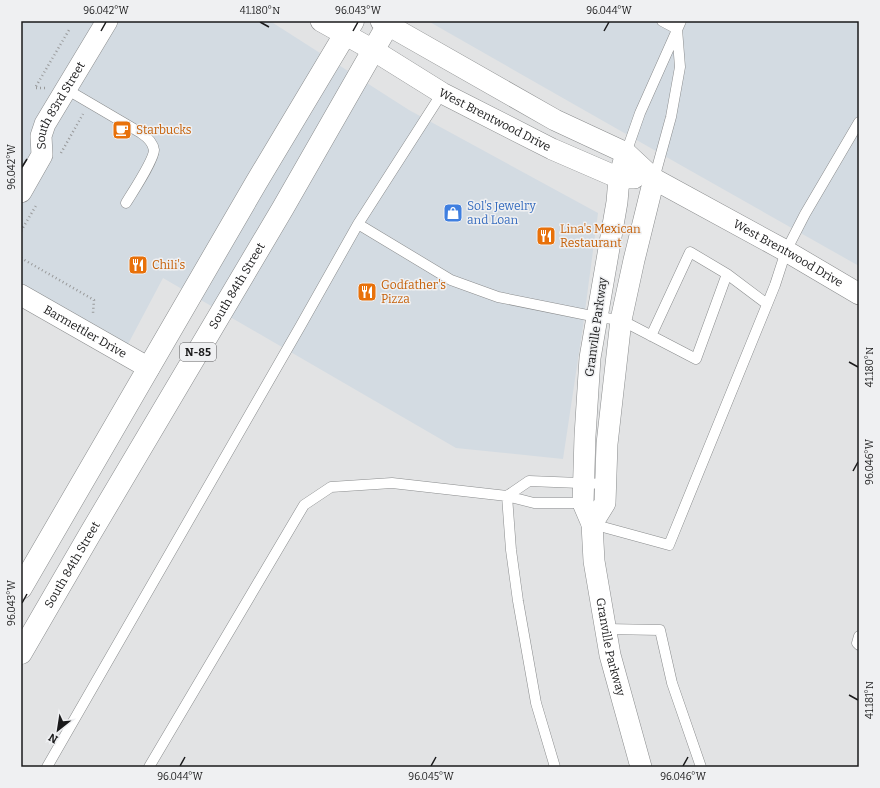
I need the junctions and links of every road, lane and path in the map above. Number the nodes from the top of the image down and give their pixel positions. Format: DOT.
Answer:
graph roads {
  1 [pos="107,21"];
  2 [pos="321,21"];
  3 [pos="662,21"];
  4 [pos="386,22"];
  5 [pos="679,25"];
  6 [pos="349,28"];
  7 [pos="69,30"];
  8 [pos="373,50"];
  9 [pos="57,89"];
  10 [pos="442,93"];
  11 [pos="86,109"];
  12 [pos="859,122"];
  13 [pos="626,153"];
  14 [pos="60,157"];
  15 [pos="619,178"];
  16 [pos="654,179"];
  17 [pos="30,196"];
  18 [pos="126,203"];
  19 [pos="358,224"];
  20 [pos="21,231"];
  21 [pos="786,251"];
  22 [pos="21,258"];
  23 [pos="727,274"];
  24 [pos="859,294"];
  25 [pos="21,295"];
  26 [pos="767,304"];
  27 [pos="93,313"];
  28 [pos="597,317"];
  29 [pos="621,320"];
  30 [pos="651,336"];
  31 [pos="149,368"];
  32 [pos="597,432"];
  33 [pos="583,493"];
  34 [pos="605,494"];
  35 [pos="508,496"];
  36 [pos="592,524"];
  37 [pos="21,588"];
  38 [pos="606,629"];
  39 [pos="859,636"];
  40 [pos="859,645"];
  41 [pos="21,653"];
  42 [pos="47,767"];
  43 [pos="148,767"];
  44 [pos="555,767"];
  45 [pos="641,767"];
  46 [pos="701,767"];
  1 -- 9 [label="street, South 83rd Street"];
  2 -- 6 [label="street, West Brentwood Drive"];
  3 -- 5 [label="lane"];
  4 -- 8 [label="main road, South 84th Street / N-85"];
  4 -- 13 [label="street, West Brentwood Drive"];
  5 -- 13 [label="lane"];
  5 -- 16 [label="lane"];
  6 -- 8 [label="street, West Brentwood Drive"];
  6 -- 31 [label="main road, N-85"];
  7 -- 9 [label="path"];
  8 -- 10 [label="street, West Brentwood Drive"];
  8 -- 41 [label="main road, South 84th Street / N-85"];
  9 -- 17 [label="street, South 83rd Street"];
  9 -- 18 [label="lane"];
  10 -- 15 [label="street, West Brentwood Drive"];
  10 -- 19 [label="lane"];
  11 -- 14 [label="path"];
  12 -- 21 [label="lane"];
  13 -- 15 [label="street, Granville Parkway"];
  13 -- 16 [label="street, West Brentwood Drive"];
  15 -- 16 [label="street, West Brentwood Drive"];
  15 -- 28 [label="street, Granville Parkway"];
  16 -- 21 [label="street, West Brentwood Drive"];
  16 -- 29 [label="street, Granville Parkway"];
  17 -- 20 [label="path"];
  19 -- 28 [label="lane"];
  19 -- 42 [label="lane"];
  21 -- 24 [label="street, West Brentwood Drive"];
  21 -- 26 [label="lane"];
  22 -- 27 [label="path"];
  23 -- 26 [label="lane"];
  23 -- 30 [label="lane"];
  23 -- 30 [label="lane"];
  25 -- 31 [label="street, Barmettler Drive"];
  26 -- 36 [label="lane"];
  28 -- 29 [label="lane"];
  28 -- 32 [label="street, Granville Parkway"];
  29 -- 30 [label="lane"];
  29 -- 32 [label="street, Granville Parkway"];
  31 -- 37 [label="main road, N-85"];
  32 -- 33 [label="street, Granville Parkway"];
  32 -- 34 [label="street, Granville Parkway"];
  33 -- 34 [label="lane"];
  33 -- 34 [label="lane"];
  33 -- 35 [label="lane"];
  33 -- 35 [label="lane"];
  33 -- 36 [label="street, Granville Parkway"];
  34 -- 36 [label="street, Granville Parkway"];
  35 -- 43 [label="lane"];
  35 -- 44 [label="lane"];
  36 -- 38 [label="street, Granville Parkway"];
  38 -- 45 [label="street, Granville Parkway"];
  38 -- 46 [label="lane"];
  39 -- 40 [label="lane"];
}
